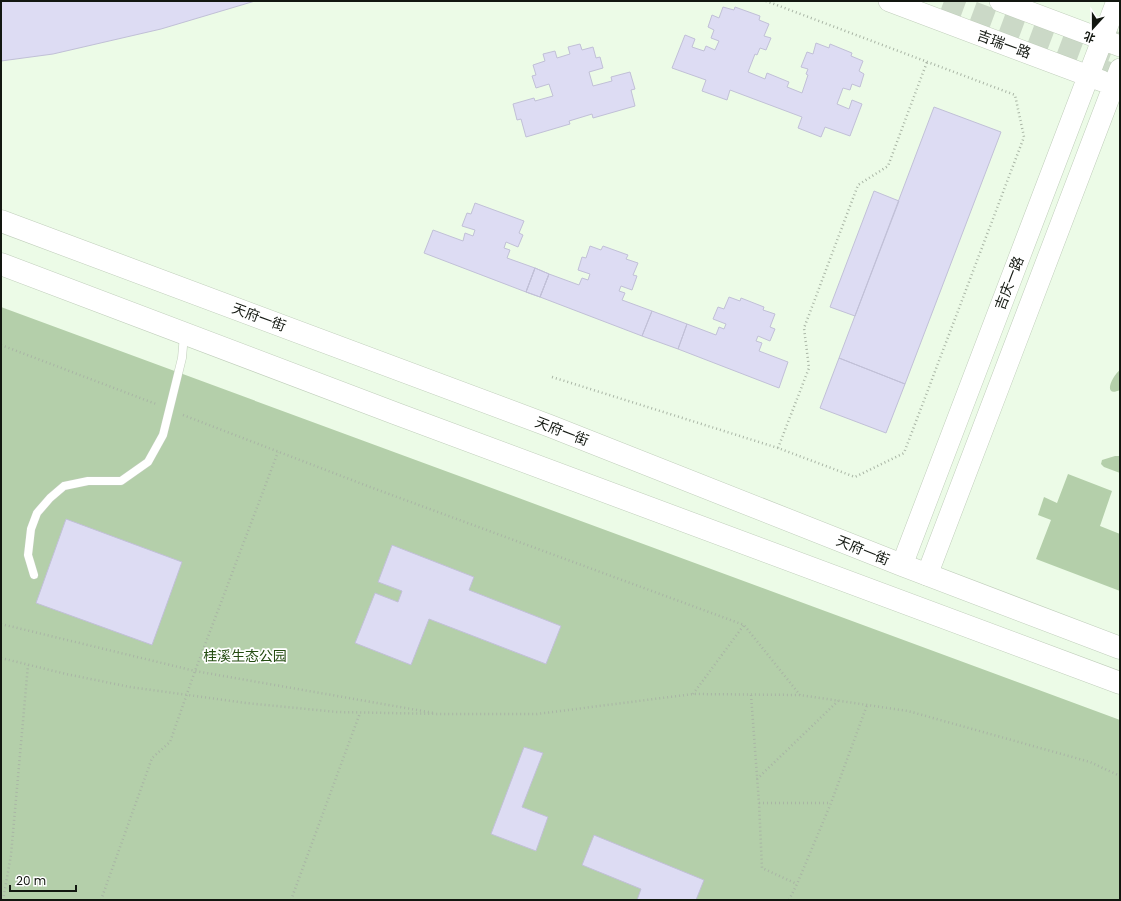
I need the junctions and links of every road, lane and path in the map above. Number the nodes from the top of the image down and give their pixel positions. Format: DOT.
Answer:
graph roads {
  1 [pos="766,1"];
  2 [pos="889,1"];
  3 [pos="1000,1"];
  4 [pos="1117,1"];
  5 [pos="1111,43"];
  6 [pos="928,62"];
  7 [pos="1088,75"];
  8 [pos="1118,81"];
  9 [pos="1,221"];
  10 [pos="1,264"];
  11 [pos="184,334"];
  12 [pos="1,345"];
  13 [pos="552,377"];
  14 [pos="170,410"];
  15 [pos="778,448"];
  16 [pos="278,452"];
  17 [pos="902,566"];
  18 [pos="34,575"];
  19 [pos="927,575"];
  20 [pos="1,624"];
  21 [pos="744,625"];
  22 [pos="1120,648"];
  23 [pos="1,658"];
  24 [pos="28,665"];
  25 [pos="194,671"];
  26 [pos="1120,682"];
  27 [pos="693,694"];
  28 [pos="751,695"];
  29 [pos="800,695"];
  30 [pos="186,696"];
  31 [pos="838,701"];
  32 [pos="867,705"];
  33 [pos="360,712"];
  34 [pos="442,714"];
  35 [pos="1120,776"];
  36 [pos="757,779"];
  37 [pos="759,803"];
  38 [pos="831,803"];
  39 [pos="797,884"];
  40 [pos="3,900"];
  41 [pos="101,900"];
  42 [pos="291,900"];
  43 [pos="789,900"];
  1 -- 6 [label="path"];
  2 -- 7 [label="street, 吉瑞一路"];
  3 -- 5 [label="street"];
  4 -- 5 [label="street, 吉庆一路"];
  5 -- 7 [label="street, 吉庆一路"];
  6 -- 15 [label="path"];
  6 -- 15 [label="path"];
  7 -- 8 [label="street, 吉瑞一路"];
  7 -- 17 [label="street, 吉庆一路"];
  8 -- 19 [label="street, 吉庆一路"];
  9 -- 17 [label="main road, 天府一街"];
  10 -- 11 [label="main road"];
  11 -- 14 [label="lane"];
  11 -- 26 [label="main road"];
  12 -- 14 [label="path"];
  13 -- 15 [label="path"];
  14 -- 16 [label="path"];
  14 -- 18 [label="lane"];
  16 -- 21 [label="path"];
  16 -- 25 [label="path"];
  17 -- 19 [label="main road, 天府一街"];
  19 -- 22 [label="main road, 天府一街"];
  20 -- 25 [label="path"];
  21 -- 27 [label="path"];
  21 -- 29 [label="path"];
  23 -- 24 [label="path"];
  24 -- 30 [label="path"];
  24 -- 40 [label="path"];
  25 -- 30 [label="path"];
  25 -- 34 [label="path"];
  27 -- 28 [label="path"];
  27 -- 34 [label="path"];
  28 -- 29 [label="path"];
  28 -- 36 [label="path"];
  29 -- 31 [label="path"];
  30 -- 33 [label="path"];
  30 -- 41 [label="path"];
  31 -- 32 [label="path"];
  31 -- 36 [label="path"];
  32 -- 35 [label="path"];
  32 -- 38 [label="path"];
  33 -- 34 [label="path"];
  33 -- 42 [label="path"];
  36 -- 37 [label="path"];
  37 -- 38 [label="path"];
  37 -- 39 [label="path"];
  38 -- 39 [label="path"];
  39 -- 43 [label="path"];
}
